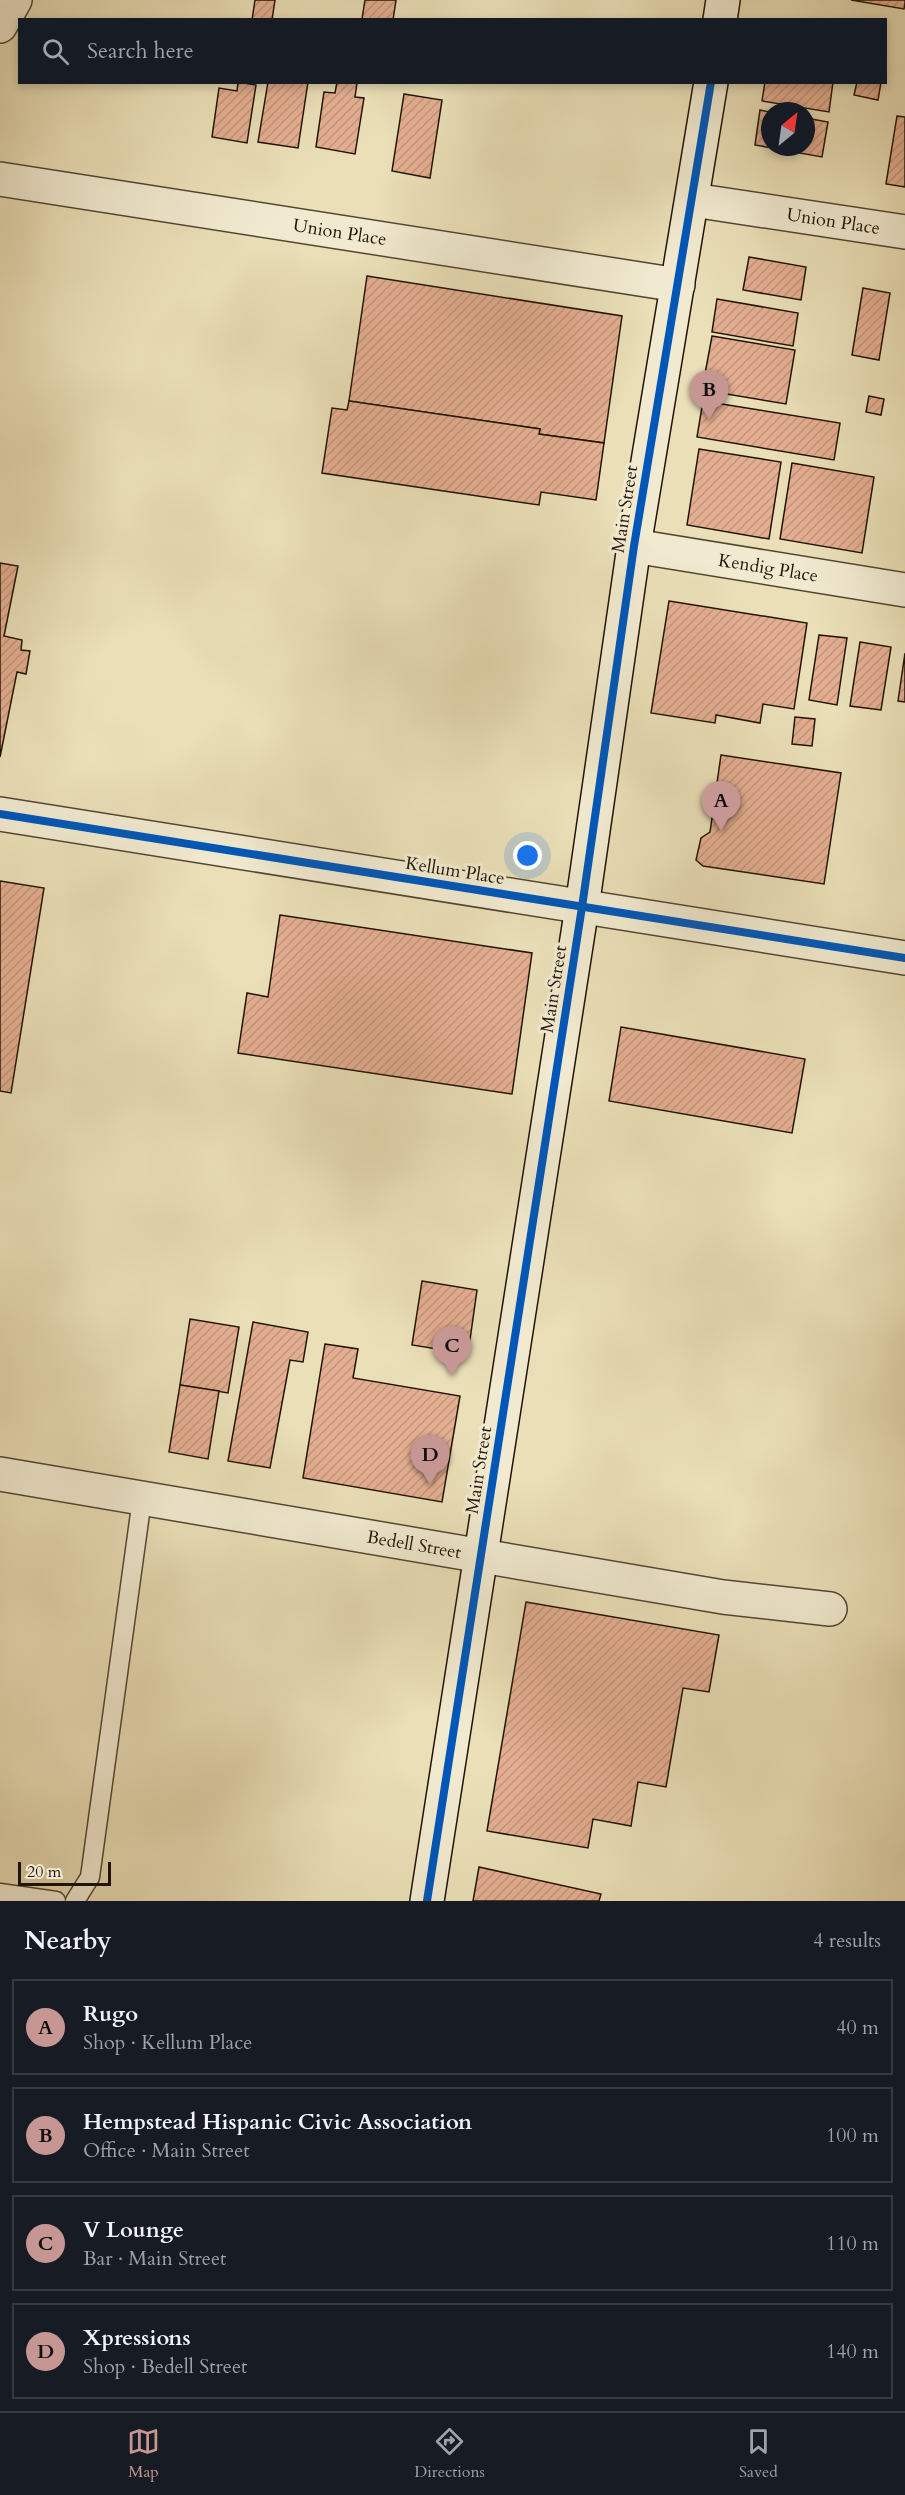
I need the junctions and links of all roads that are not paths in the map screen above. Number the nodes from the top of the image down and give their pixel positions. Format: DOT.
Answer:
graph roads {
  1 [pos="15,0"];
  2 [pos="723,0"];
  3 [pos="720,18"];
  4 [pos="0,26"];
  5 [pos="711,84"];
  6 [pos="0,179"];
  7 [pos="693,200"];
  8 [pos="905,232"];
  9 [pos="678,285"];
  10 [pos="634,546"];
  11 [pos="905,590"];
  12 [pos="0,814"];
  13 [pos="582,907"];
  14 [pos="905,958"];
  15 [pos="0,1474"];
  16 [pos="142,1499"];
  17 [pos="481,1555"];
  18 [pos="830,1609"];
  19 [pos="0,1893"];
  20 [pos="56,1901"];
  21 [pos="75,1901"];
  22 [pos="427,1901"];
  1 -- 4 [label="street"];
  2 -- 3 [label="street"];
  5 -- 7 [label="street, Main Street"];
  6 -- 9 [label="street, Union Place"];
  7 -- 8 [label="street, Union Place"];
  7 -- 9 [label="street, Main Street"];
  9 -- 10 [label="street, Main Street"];
  10 -- 11 [label="street, Kendig Place"];
  10 -- 13 [label="street, Main Street"];
  12 -- 13 [label="street, Kellum Place"];
  13 -- 14 [label="street, Kellum Place"];
  13 -- 17 [label="street, Main Street"];
  15 -- 16 [label="street, Bedell Street"];
  16 -- 17 [label="street, Bedell Street"];
  16 -- 21 [label="lane"];
  17 -- 18 [label="street, Bedell Street"];
  17 -- 22 [label="street, Main Street"];
  19 -- 20 [label="lane"];
}
